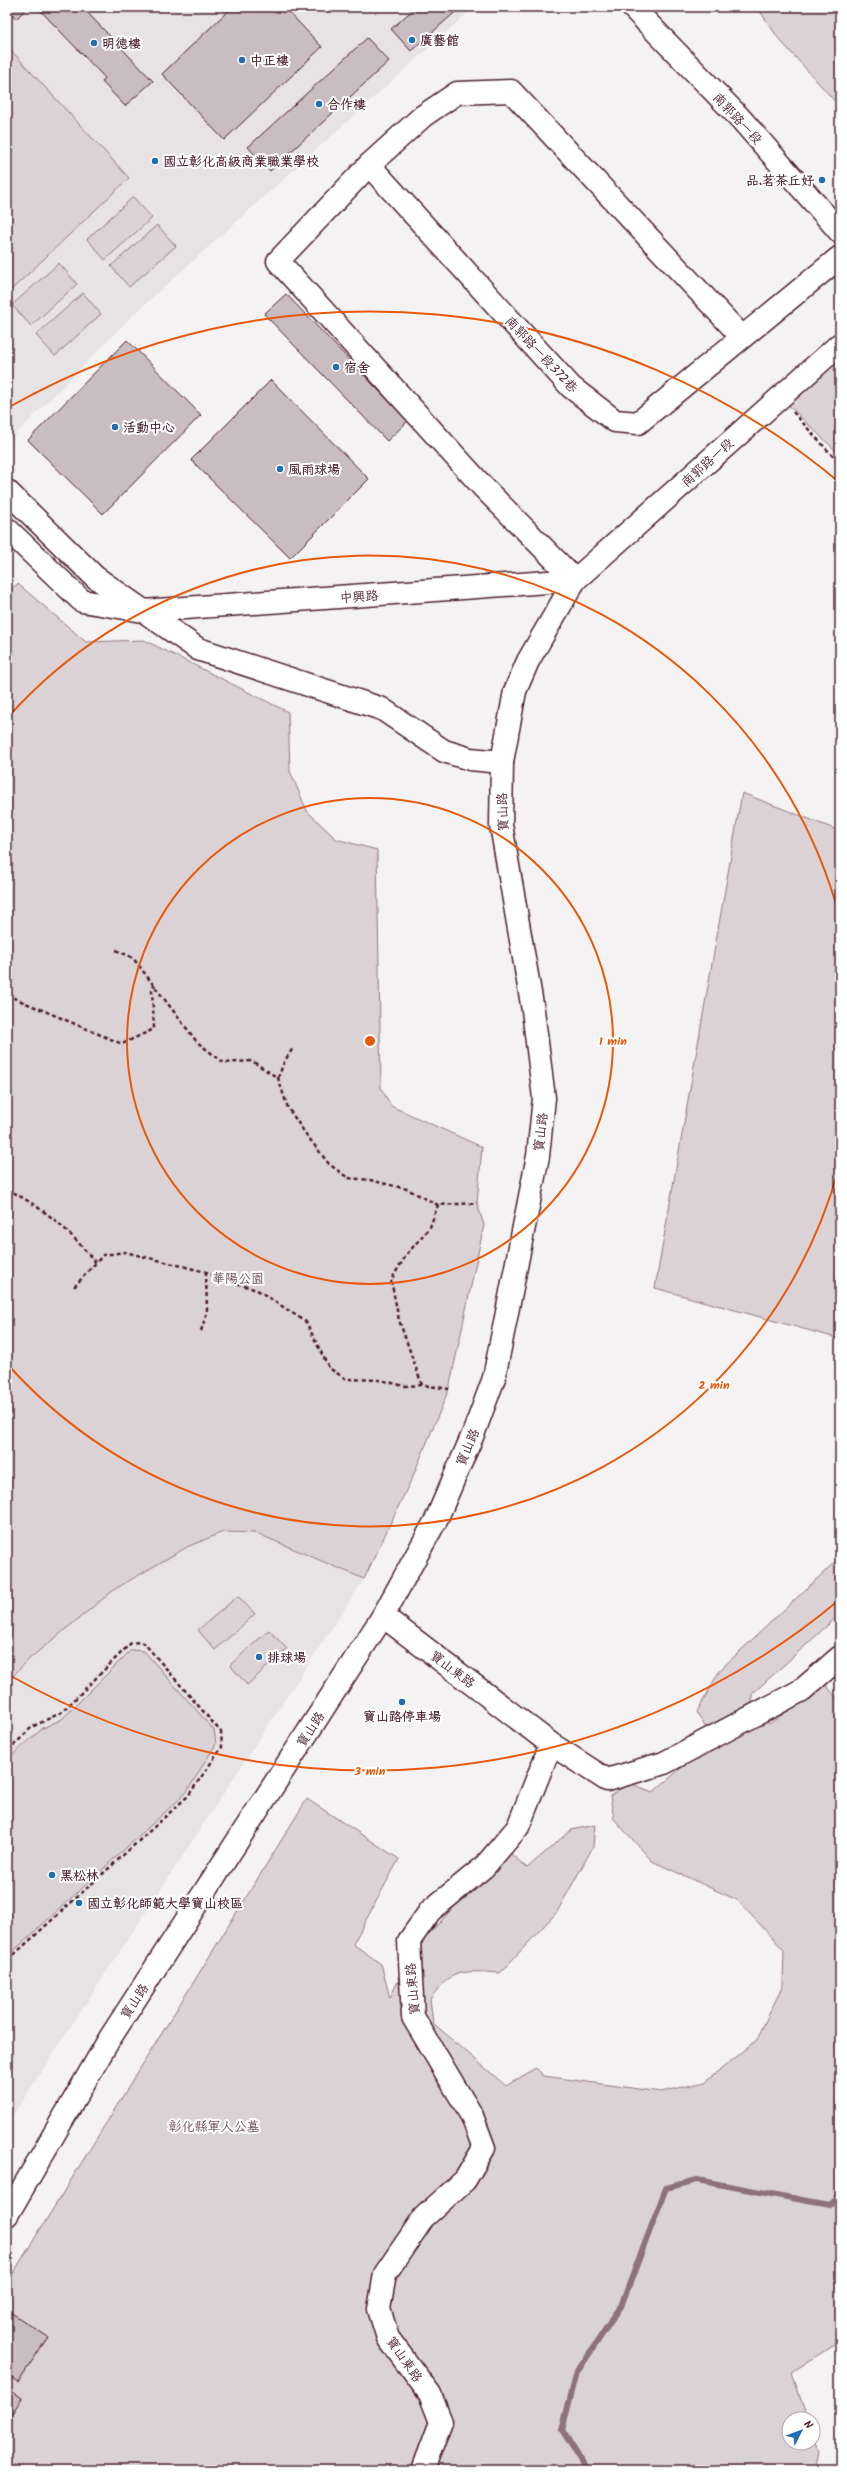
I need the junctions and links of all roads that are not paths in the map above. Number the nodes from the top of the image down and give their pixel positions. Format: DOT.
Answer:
graph roads {
  1 [pos="632,7"];
  2 [pos="369,165"];
  3 [pos="840,232"];
  4 [pos="840,257"];
  5 [pos="742,337"];
  6 [pos="840,344"];
  7 [pos="7,491"];
  8 [pos="7,528"];
  9 [pos="575,580"];
  10 [pos="144,611"];
  11 [pos="502,762"];
  12 [pos="383,1616"];
  13 [pos="840,1657"];
  14 [pos="551,1744"];
  15 [pos="7,2215"];
  16 [pos="423,2470"];
  1 -- 3 [label="street, 南郭路一段"];
  2 -- 5 [label="street"];
  2 -- 5 [label="street, 南郭路一段372巷"];
  2 -- 9 [label="street"];
  4 -- 5 [label="street, 南郭路一段372巷"];
  6 -- 9 [label="street, 南郭路一段"];
  7 -- 10 [label="street"];
  8 -- 10 [label="street, 中興路"];
  9 -- 10 [label="street, 中興路"];
  9 -- 11 [label="street, 寶山路"];
  10 -- 11 [label="street"];
  11 -- 12 [label="street, 寶山路"];
  12 -- 14 [label="street, 寶山東路"];
  12 -- 15 [label="street, 寶山路"];
  13 -- 14 [label="street"];
  14 -- 16 [label="street, 寶山東路"];
}
